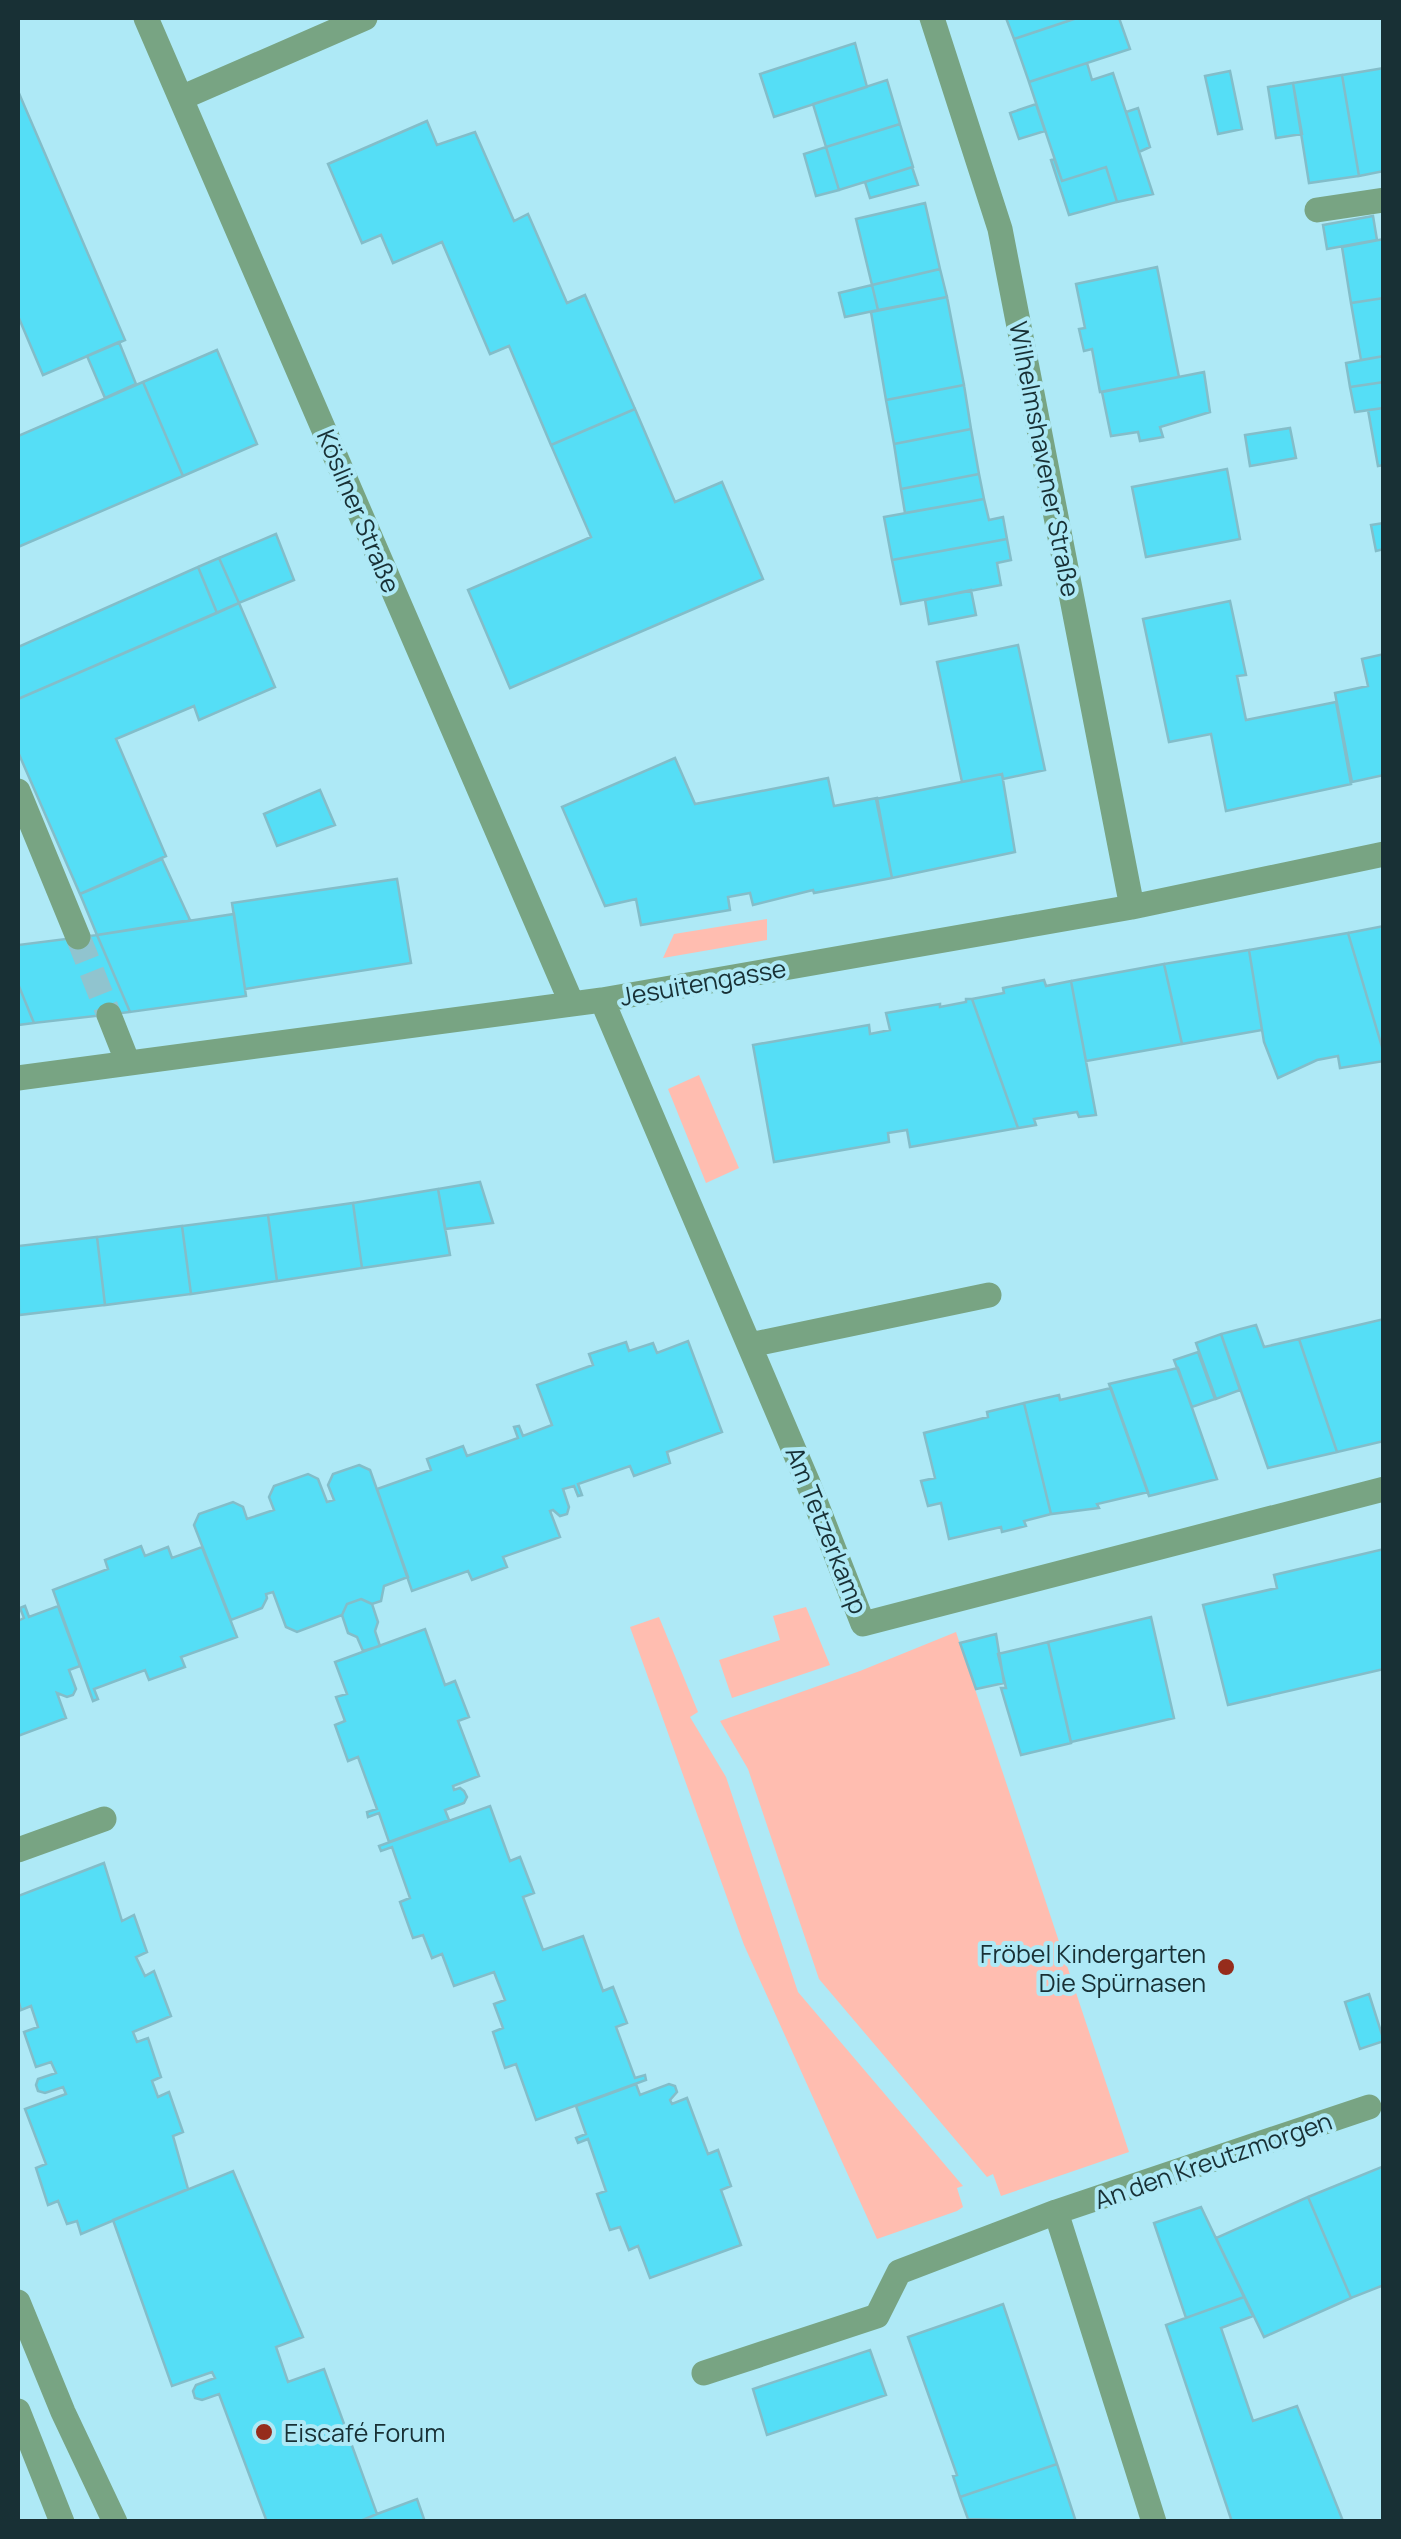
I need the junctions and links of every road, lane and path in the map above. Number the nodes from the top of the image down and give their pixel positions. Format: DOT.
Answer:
graph roads {
  1 [pos="146,18"];
  2 [pos="366,18"];
  3 [pos="932,18"];
  4 [pos="180,98"];
  5 [pos="1384,200"];
  6 [pos="1317,210"];
  7 [pos="18,791"];
  8 [pos="1384,854"];
  9 [pos="1132,907"];
  10 [pos="78,937"];
  11 [pos="602,1000"];
  12 [pos="572,1004"];
  13 [pos="109,1014"];
  14 [pos="128,1063"];
  15 [pos="18,1078"];
  16 [pos="989,1296"];
  17 [pos="750,1346"];
  18 [pos="1384,1490"];
  19 [pos="104,1819"];
  20 [pos="18,1850"];
  21 [pos="1370,2108"];
  22 [pos="1056,2212"];
  23 [pos="18,2302"];
  24 [pos="704,2373"];
  25 [pos="18,2410"];
  26 [pos="44,2478"];
  27 [pos="39,2522"];
  28 [pos="62,2522"];
  29 [pos="116,2522"];
  30 [pos="1154,2522"];
  1 -- 4 [label="street, Kösliner Straße"];
  2 -- 4 [label="street"];
  3 -- 9 [label="street, Wilhelmshavener Straße"];
  4 -- 12 [label="street, Kösliner Straße"];
  5 -- 6 [label="street"];
  7 -- 10 [label="street"];
  8 -- 9 [label="street, Jesuitengasse"];
  9 -- 11 [label="street, Jesuitengasse"];
  11 -- 12 [label="street, Jesuitengasse"];
  11 -- 17 [label="street, Am Tetzerkamp"];
  12 -- 14 [label="street, Jesuitengasse"];
  13 -- 14 [label="street"];
  14 -- 15 [label="street, Jesuitengasse"];
  16 -- 17 [label="street"];
  17 -- 18 [label="street, Am Tetzerkamp"];
  19 -- 20 [label="street"];
  21 -- 22 [label="street, An den Kreutzmorgen"];
  22 -- 24 [label="street, An den Kreutzmorgen"];
  22 -- 30 [label="street"];
  23 -- 29 [label="street"];
  25 -- 26 [label="street"];
  26 -- 27 [label="street"];
  26 -- 28 [label="street"];
}
